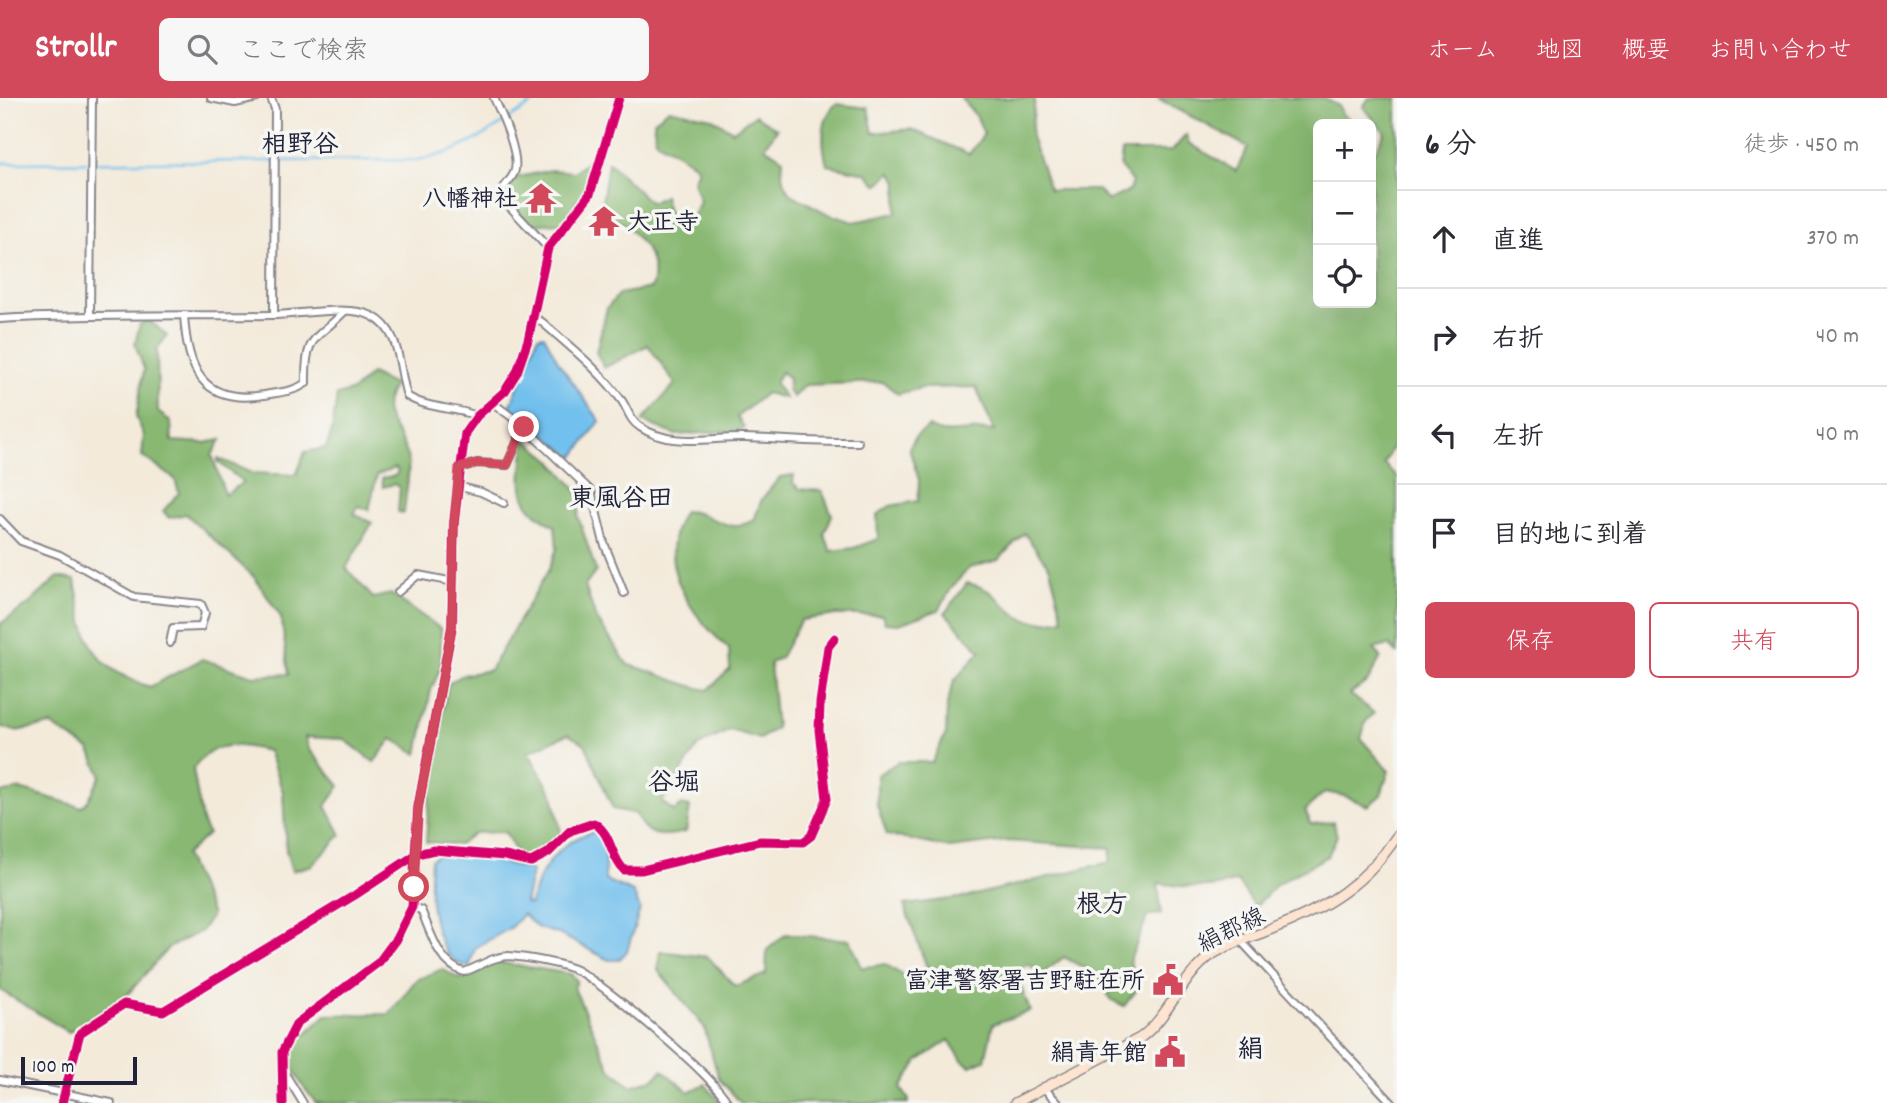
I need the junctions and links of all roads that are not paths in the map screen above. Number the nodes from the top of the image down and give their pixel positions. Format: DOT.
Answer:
graph roads {
  1 [pos="92,98"];
  2 [pos="211,98"];
  3 [pos="257,98"];
  4 [pos="271,98"];
  5 [pos="494,98"];
  6 [pos="619,98"];
  7 [pos="548,248"];
  8 [pos="344,312"];
  9 [pos="90,314"];
  10 [pos="184,315"];
  11 [pos="274,315"];
  12 [pos="533,317"];
  13 [pos="0,319"];
  14 [pos="493,403"];
  15 [pos="477,416"];
  16 [pos="524,427"];
  17 [pos="858,442"];
  18 [pos="459,468"];
  19 [pos="457,486"];
  20 [pos="503,503"];
  21 [pos="0,519"];
  22 [pos="454,582"];
  23 [pos="398,592"];
  24 [pos="624,593"];
  25 [pos="835,638"];
  26 [pos="170,643"];
  27 [pos="1397,836"];
  28 [pos="417,854"];
  29 [pos="412,907"];
  30 [pos="1241,941"];
  31 [pos="282,1070"];
  32 [pos="0,1080"];
  33 [pos="1043,1087"];
  34 [pos="64,1094"];
  35 [pos="62,1103"];
  36 [pos="111,1103"];
  37 [pos="283,1103"];
  38 [pos="303,1103"];
  39 [pos="728,1103"];
  40 [pos="1015,1103"];
  41 [pos="1058,1103"];
  42 [pos="1392,1103"];
  1 -- 9 [label="street"];
  2 -- 3 [label="street"];
  4 -- 11 [label="street"];
  5 -- 7 [label="street"];
  6 -- 7 [label="street"];
  7 -- 12 [label="street"];
  8 -- 10 [label="street"];
  8 -- 11 [label="street"];
  8 -- 15 [label="street"];
  9 -- 10 [label="street"];
  9 -- 13 [label="street"];
  10 -- 11 [label="street"];
  12 -- 14 [label="street"];
  12 -- 17 [label="street"];
  14 -- 15 [label="street"];
  14 -- 16 [label="street"];
  15 -- 18 [label="street"];
  16 -- 18 [label="street"];
  16 -- 24 [label="street"];
  18 -- 19 [label="street"];
  19 -- 20 [label="street"];
  19 -- 22 [label="street"];
  21 -- 26 [label="street"];
  22 -- 23 [label="street"];
  22 -- 28 [label="street"];
  25 -- 28 [label="street"];
  27 -- 30 [label="street, 絹郡線"];
  28 -- 29 [label="street"];
  28 -- 34 [label="street"];
  29 -- 31 [label="street"];
  29 -- 39 [label="street"];
  30 -- 33 [label="street, 絹郡線"];
  30 -- 42 [label="street"];
  31 -- 37 [label="street"];
  31 -- 38 [label="street"];
  32 -- 34 [label="street"];
  33 -- 40 [label="street, 絹郡線"];
  33 -- 41 [label="street"];
  34 -- 35 [label="street"];
  34 -- 36 [label="street"];
}
